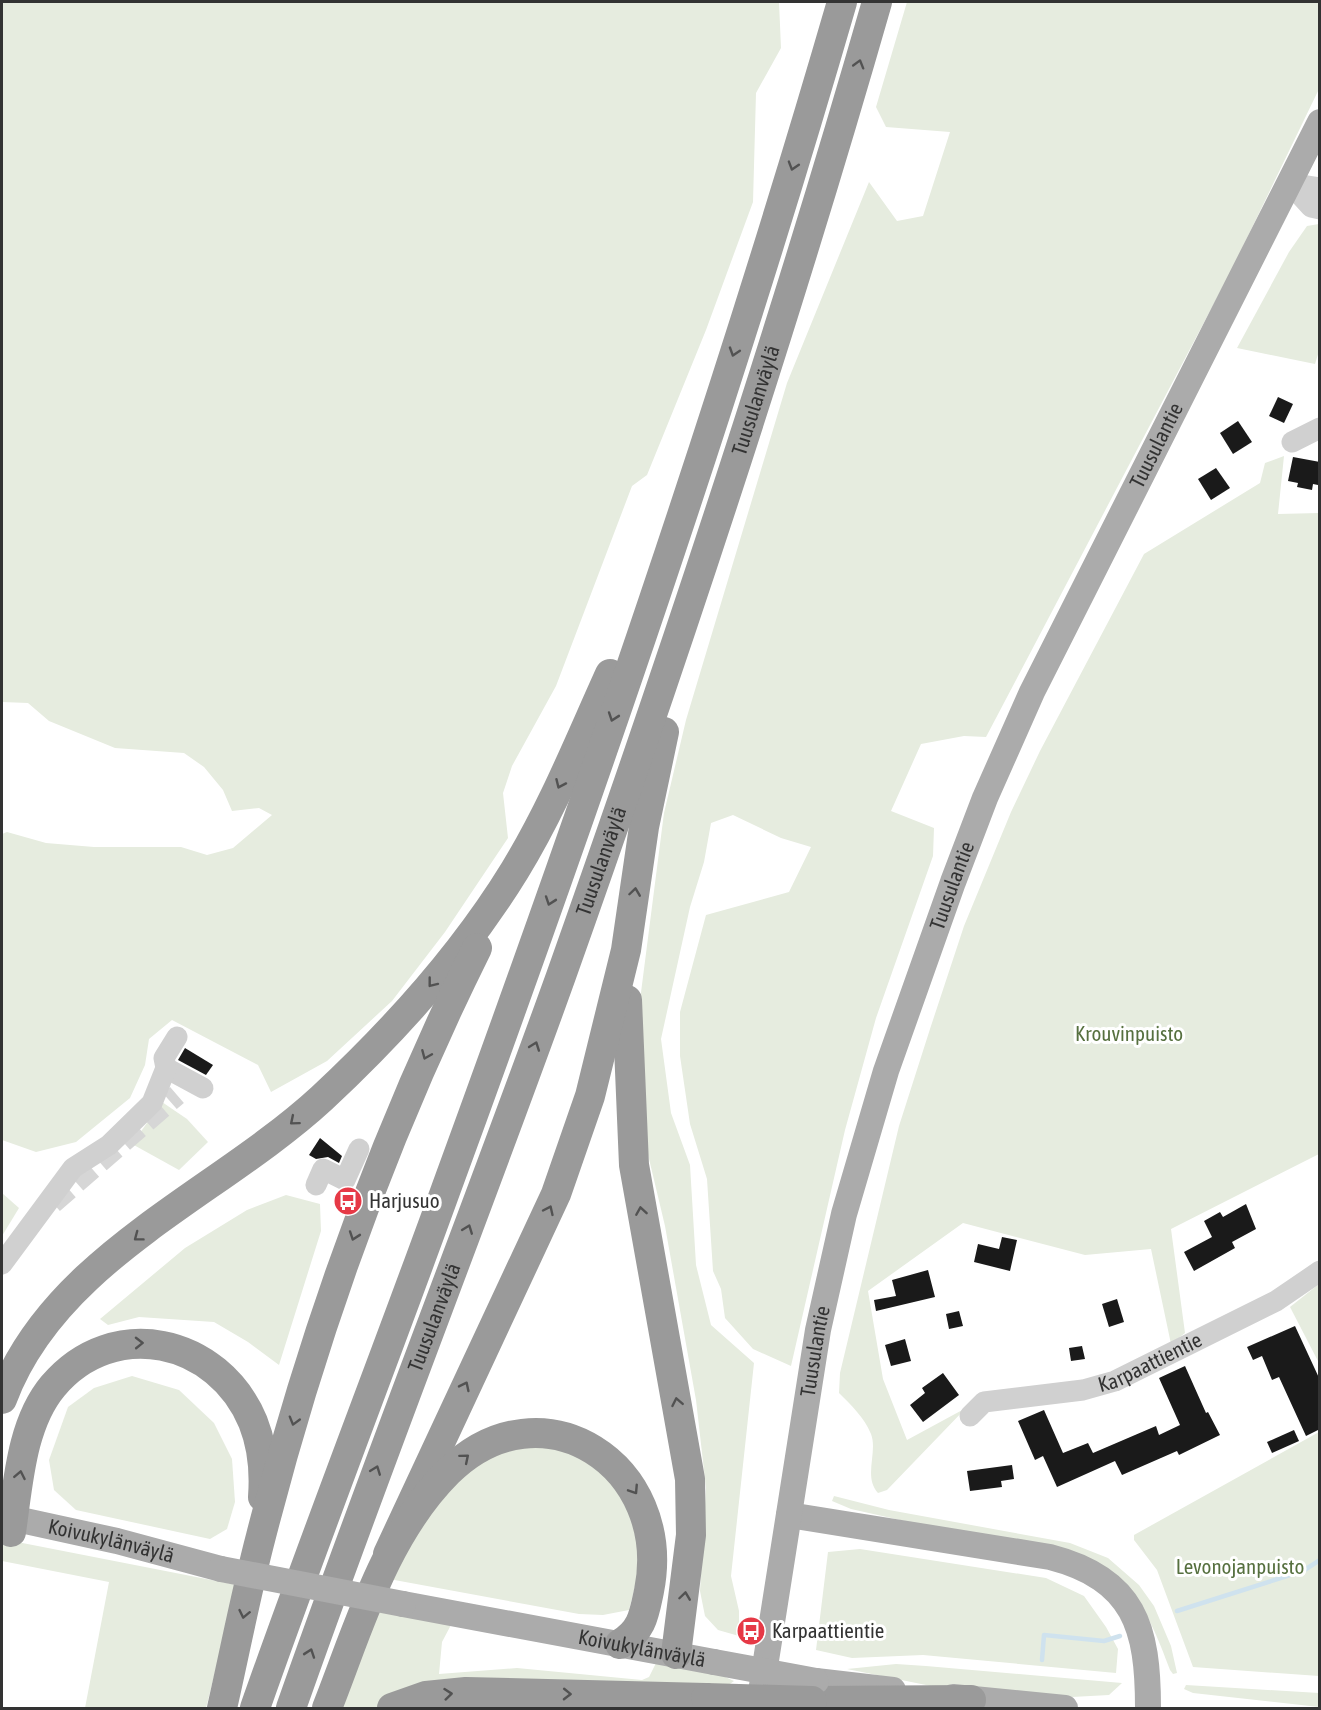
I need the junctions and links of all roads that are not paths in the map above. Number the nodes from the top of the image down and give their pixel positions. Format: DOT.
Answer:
graph roads {
  1 [pos="842,2"];
  2 [pos="877,2"];
  3 [pos="1320,122"];
  4 [pos="1289,183"];
  5 [pos="1320,188"];
  6 [pos="1320,208"];
  7 [pos="1320,428"];
  8 [pos="1292,442"];
  9 [pos="678,520"];
  10 [pos="709,541"];
  11 [pos="515,870"];
  12 [pos="626,950"];
  13 [pos="177,1037"];
  14 [pos="166,1068"];
  15 [pos="203,1088"];
  16 [pos="359,1149"];
  17 [pos="316,1185"];
  18 [pos="2,1264"];
  19 [pos="1320,1271"];
  20 [pos="2,1399"];
  21 [pos="970,1416"];
  22 [pos="789,1515"];
  23 [pos="7,1524"];
  24 [pos="261,1536"];
  25 [pos="388,1554"];
  26 [pos="620,1644"];
  27 [pos="676,1654"];
  28 [pos="814,1691"];
  29 [pos="971,1700"];
  30 [pos="222,1708"];
  31 [pos="255,1708"];
  32 [pos="291,1708"];
  33 [pos="327,1708"];
  34 [pos="392,1708"];
  35 [pos="758,1708"];
  36 [pos="1065,1708"];
  37 [pos="1148,1708"];
  1 -- 9 [label="highway, Tuusulanväylä, one-way"];
  10 -- 2 [label="highway, Tuusulanväylä, one-way"];
  3 -- 4 [label="main road, Tuusulantie"];
  4 -- 5 [label="street"];
  4 -- 6 [label="street"];
  4 -- 22 [label="main road, Tuusulantie"];
  7 -- 8 [label="street"];
  9 -- 11 [label="highway, one-way"];
  9 -- 31 [label="highway, Tuusulanväylä, one-way"];
  12 -- 10 [label="highway, one-way"];
  32 -- 10 [label="highway, Tuusulanväylä, one-way"];
  11 -- 20 [label="highway, one-way"];
  11 -- 24 [label="highway, one-way"];
  25 -- 12 [label="highway, one-way"];
  27 -- 12 [label="highway, one-way"];
  13 -- 14 [label="street"];
  14 -- 15 [label="street"];
  14 -- 18 [label="street"];
  16 -- 17 [label="street"];
  19 -- 21 [label="street, Karpaattientie"];
  22 -- 35 [label="main road, Tuusulantie"];
  22 -- 37 [label="main road"];
  23 -- 24 [label="highway, one-way"];
  23 -- 26 [label="main road, Koivukylänväylä, bridge"];
  24 -- 30 [label="highway, one-way"];
  25 -- 26 [label="highway, one-way"];
  25 -- 33 [label="highway"];
  26 -- 27 [label="main road, Koivukylänväylä"];
  27 -- 28 [label="main road, Koivukylänväylä, bridge"];
  28 -- 29 [label="highway"];
  34 -- 28 [label="highway, one-way, bridge"];
  29 -- 36 [label="main road"];
}
